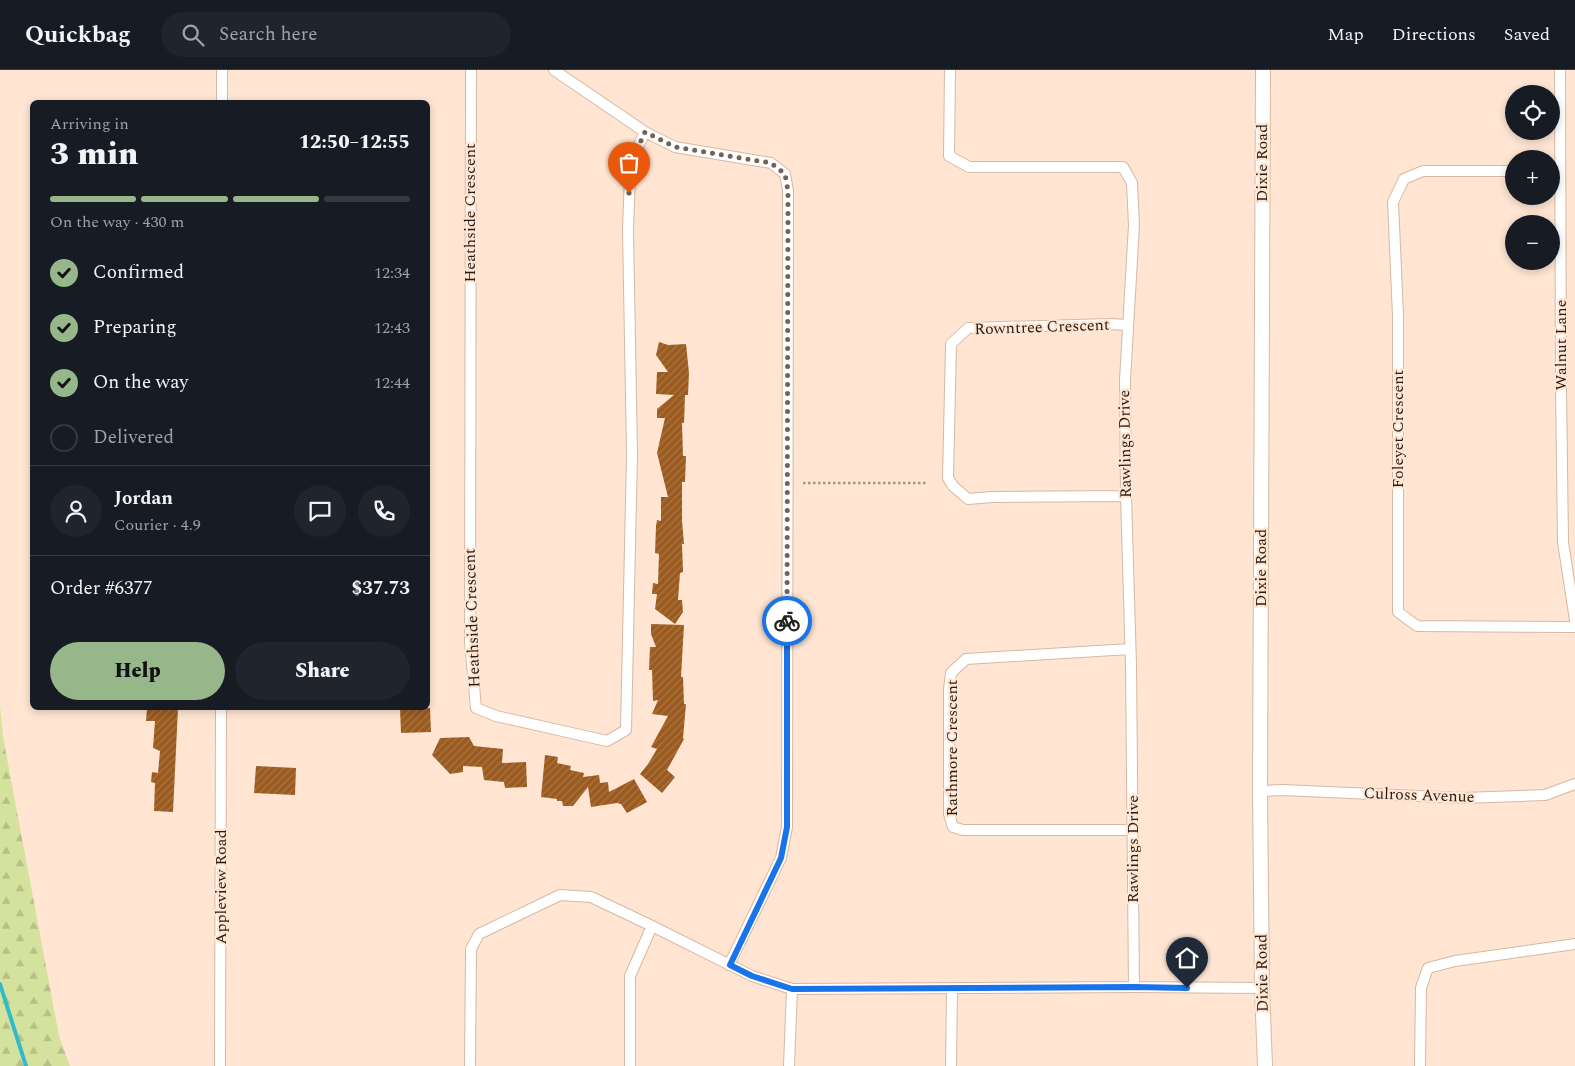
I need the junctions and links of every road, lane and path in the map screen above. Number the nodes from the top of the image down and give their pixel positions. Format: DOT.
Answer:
graph roads {
  1 [pos="222,70"];
  2 [pos="471,70"];
  3 [pos="554,70"];
  4 [pos="950,70"];
  5 [pos="1263,70"];
  6 [pos="1560,70"];
  7 [pos="222,100"];
  8 [pos="645,132"];
  9 [pos="1557,150"];
  10 [pos="1505,171"];
  11 [pos="1557,205"];
  12 [pos="1128,325"];
  13 [pos="803,483"];
  14 [pos="926,483"];
  15 [pos="1126,496"];
  16 [pos="1575,620"];
  17 [pos="1575,628"];
  18 [pos="1130,649"];
  19 [pos="221,710"];
  20 [pos="1575,784"];
  21 [pos="1260,791"];
  22 [pos="1134,830"];
  23 [pos="652,926"];
  24 [pos="1575,944"];
  25 [pos="730,965"];
  26 [pos="1134,987"];
  27 [pos="952,988"];
  28 [pos="1262,988"];
  29 [pos="792,989"];
  30 [pos="220,1066"];
  31 [pos="470,1066"];
  32 [pos="630,1066"];
  33 [pos="789,1066"];
  34 [pos="951,1066"];
  35 [pos="1265,1066"];
  36 [pos="1420,1066"];
  1 -- 7 [label="street"];
  2 -- 8 [label="street, Heathside Crescent"];
  3 -- 8 [label="street"];
  4 -- 12 [label="street, Rawlings Drive"];
  5 -- 21 [label="street, Dixie Road"];
  6 -- 9 [label="street, Walnut Lane"];
  8 -- 25 [label="street"];
  10 -- 17 [label="street, Foleyet Crescent"];
  11 -- 16 [label="street, Walnut Lane"];
  12 -- 15 [label="street, Rawlings Drive"];
  12 -- 15 [label="street, Rowntree Crescent"];
  13 -- 14 [label="path"];
  15 -- 18 [label="street, Rawlings Drive"];
  18 -- 22 [label="street, Rawlings Drive"];
  18 -- 22 [label="street, Rathmore Crescent"];
  19 -- 30 [label="street, Appleview Road"];
  20 -- 21 [label="street, Culross Avenue"];
  21 -- 28 [label="street, Dixie Road"];
  22 -- 26 [label="street, Rawlings Drive"];
  23 -- 25 [label="street"];
  23 -- 31 [label="street"];
  23 -- 32 [label="street"];
  24 -- 36 [label="street"];
  25 -- 29 [label="street"];
  26 -- 27 [label="street"];
  26 -- 28 [label="street"];
  27 -- 29 [label="street"];
  27 -- 34 [label="street"];
  28 -- 35 [label="street, Dixie Road"];
  29 -- 33 [label="street"];
}
